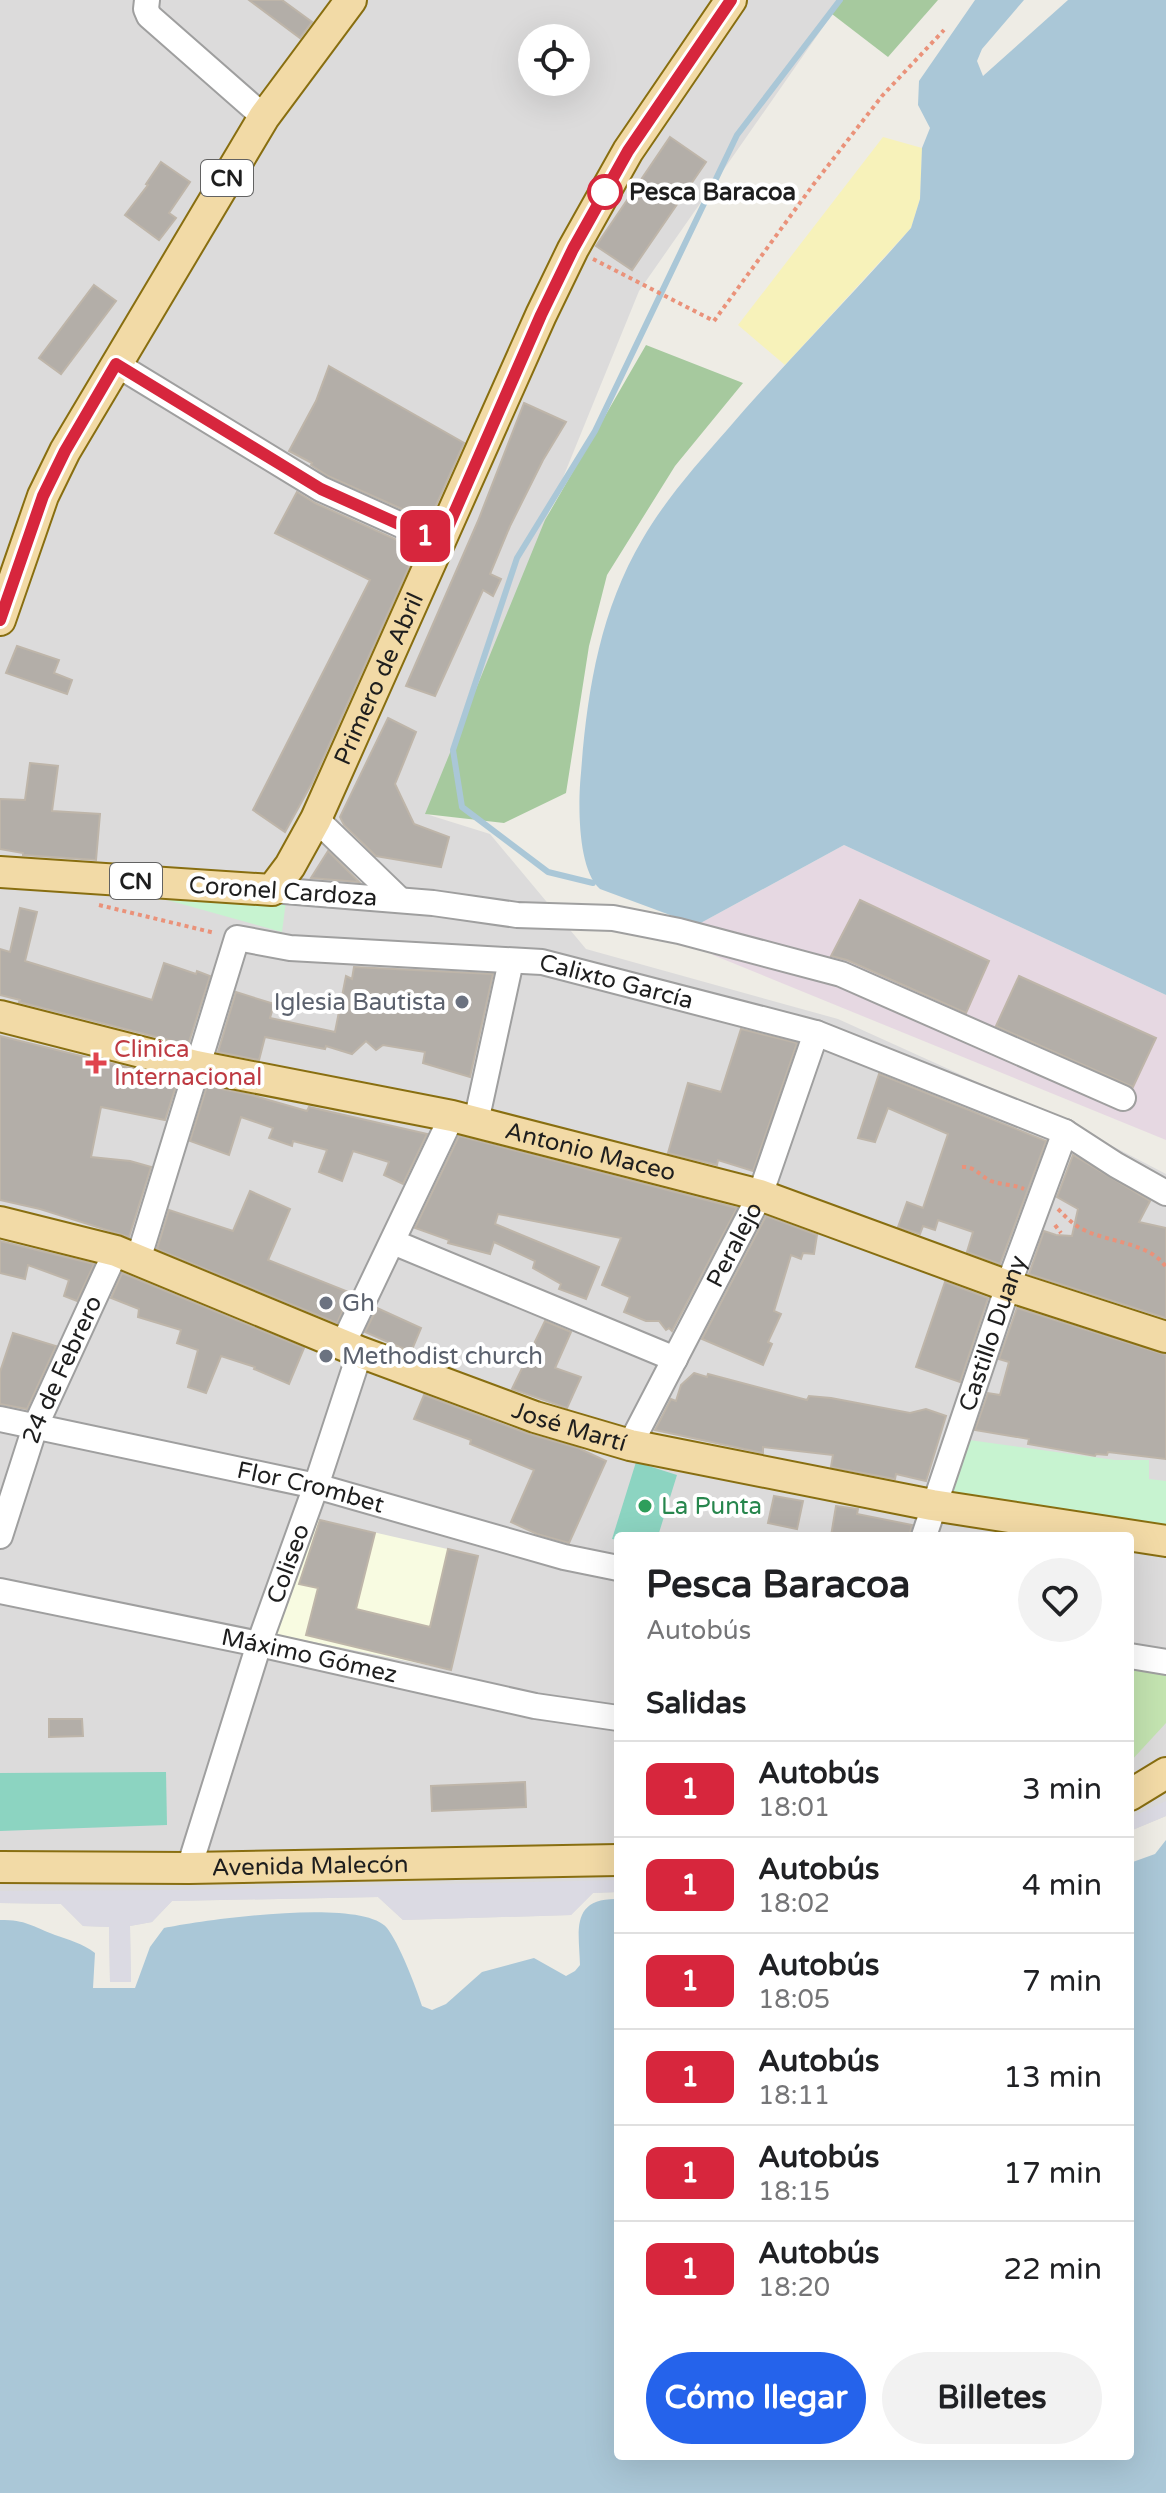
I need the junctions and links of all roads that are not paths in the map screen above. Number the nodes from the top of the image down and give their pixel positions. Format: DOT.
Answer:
graph roads {
  1 [pos="147,0"];
  2 [pos="351,0"];
  3 [pos="731,0"];
  4 [pos="264,117"];
  5 [pos="116,364"];
  6 [pos="441,543"];
  7 [pos="0,620"];
  8 [pos="316,819"];
  9 [pos="0,872"];
  10 [pos="272,890"];
  11 [pos="400,900"];
  12 [pos="237,938"];
  13 [pos="511,961"];
  14 [pos="0,1016"];
  15 [pos="816,1033"];
  16 [pos="196,1066"];
  17 [pos="1123,1098"];
  18 [pos="464,1119"];
  19 [pos="1065,1132"];
  20 [pos="1166,1193"];
  21 [pos="760,1195"];
  22 [pos="0,1222"];
  23 [pos="393,1242"];
  24 [pos="127,1255"];
  25 [pos="1008,1286"];
  26 [pos="1166,1337"];
  27 [pos="352,1348"];
  28 [pos="675,1359"];
  29 [pos="0,1419"];
  30 [pos="35,1427"];
  31 [pos="630,1445"];
  32 [pos="316,1486"];
  33 [pos="932,1505"];
  34 [pos="925,1532"];
  35 [pos="1108,1532"];
  36 [pos="0,1536"];
  37 [pos="1134,1536"];
  38 [pos="1166,1541"];
  39 [pos="614,1567"];
  40 [pos="0,1591"];
  41 [pos="259,1644"];
  42 [pos="1134,1647"];
  43 [pos="1166,1652"];
  44 [pos="1134,1657"];
  45 [pos="1166,1662"];
  46 [pos="614,1717"];
  47 [pos="1166,1773"];
  48 [pos="1166,1786"];
  49 [pos="1134,1793"];
  50 [pos="1134,1795"];
  51 [pos="614,1860"];
  52 [pos="0,1867"];
  53 [pos="189,1868"];
  1 -- 4 [label="street"];
  2 -- 4 [label="main road, CN"];
  3 -- 6 [label="main road, Primero de Abril"];
  4 -- 5 [label="main road, CN"];
  5 -- 6 [label="street"];
  5 -- 7 [label="main road, CN"];
  6 -- 8 [label="main road, Primero de Abril"];
  8 -- 10 [label="main road, Primero de Abril"];
  8 -- 11 [label="street"];
  9 -- 10 [label="main road, Coronel Cardoza / CN"];
  10 -- 11 [label="street, Coronel Cardoza"];
  11 -- 17 [label="street, Coronel Cardoza"];
  12 -- 13 [label="street, Calixto García"];
  12 -- 16 [label="street, 24 de Febrero"];
  13 -- 15 [label="street, Calixto García"];
  13 -- 18 [label="street, Coliseo"];
  14 -- 16 [label="main road, Antonio Maceo"];
  15 -- 19 [label="street, Calixto García"];
  15 -- 21 [label="street, Peralejo"];
  16 -- 18 [label="main road, Antonio Maceo"];
  16 -- 24 [label="street, 24 de Febrero"];
  18 -- 21 [label="main road, Antonio Maceo"];
  18 -- 23 [label="street, Coliseo"];
  19 -- 20 [label="street, Calixto García"];
  19 -- 25 [label="street, Castillo Duany"];
  21 -- 25 [label="main road, Antonio Maceo"];
  21 -- 28 [label="street, Peralejo"];
  22 -- 24 [label="main road, José Martí"];
  23 -- 27 [label="street, Coliseo"];
  23 -- 28 [label="street"];
  24 -- 27 [label="main road, José Martí"];
  24 -- 30 [label="street, 24 de Febrero"];
  25 -- 26 [label="main road, Antonio Maceo"];
  25 -- 33 [label="street, Castillo Duany"];
  27 -- 31 [label="main road, José Martí"];
  27 -- 32 [label="street, Coliseo"];
  28 -- 31 [label="street, Peralejo"];
  29 -- 30 [label="street, Flor Crombet"];
  30 -- 32 [label="street, Flor Crombet"];
  30 -- 36 [label="street, 24 de Febrero"];
  31 -- 33 [label="main road, José Martí"];
  32 -- 39 [label="street, Flor Crombet"];
  32 -- 41 [label="street, Coliseo"];
  33 -- 34 [label="street, Castillo Duany"];
  33 -- 35 [label="main road, José Martí"];
  37 -- 38 [label="main road, José Martí"];
  40 -- 41 [label="street, Máximo Gómez"];
  41 -- 46 [label="street, Máximo Gómez"];
  41 -- 53 [label="street, Coliseo"];
  42 -- 43 [label="street"];
  44 -- 45 [label="street"];
  47 -- 49 [label="main road"];
  48 -- 50 [label="street"];
  51 -- 53 [label="main road, Avenida Malecón"];
  52 -- 53 [label="main road, Avenida Malecón"];
}
